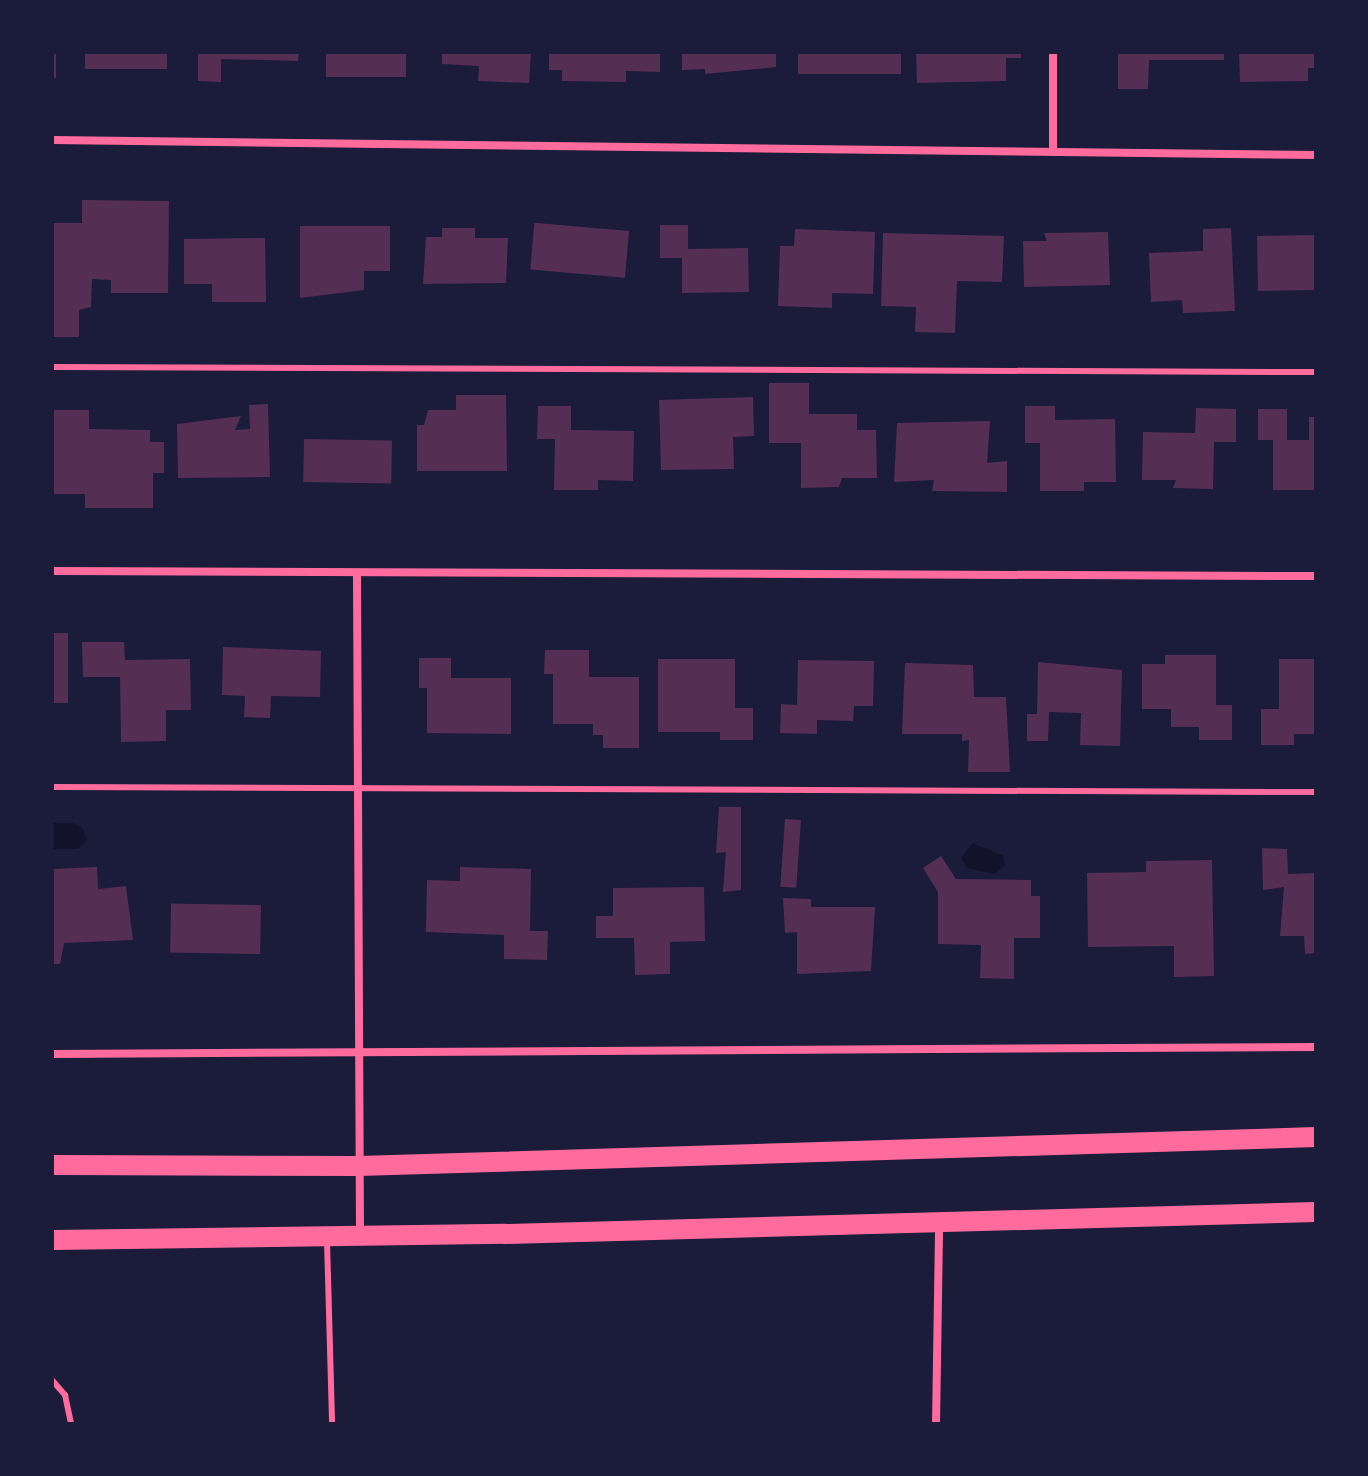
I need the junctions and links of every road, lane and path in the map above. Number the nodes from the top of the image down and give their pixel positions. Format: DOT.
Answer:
graph roads {
  1 [pos="1053,52"];
  2 [pos="52,140"];
  3 [pos="1053,149"];
  4 [pos="1316,155"];
  5 [pos="52,367"];
  6 [pos="1316,372"];
  7 [pos="52,571"];
  8 [pos="357,573"];
  9 [pos="1316,576"];
  10 [pos="52,787"];
  11 [pos="358,792"];
  12 [pos="1316,792"];
  13 [pos="1316,1047"];
  14 [pos="355,1052"];
  15 [pos="52,1054"];
  16 [pos="1316,1137"];
  17 [pos="52,1165"];
  18 [pos="358,1166"];
  19 [pos="1316,1212"];
  20 [pos="939,1225"];
  21 [pos="327,1237"];
  22 [pos="360,1237"];
  23 [pos="52,1240"];
  24 [pos="52,1380"];
  25 [pos="71,1424"];
  26 [pos="332,1424"];
  27 [pos="936,1424"];
  1 -- 3 [label="street"];
  2 -- 3 [label="street"];
  3 -- 4 [label="street"];
  5 -- 6 [label="lane"];
  7 -- 8 [label="street"];
  8 -- 9 [label="street"];
  8 -- 11 [label="street"];
  10 -- 11 [label="lane"];
  11 -- 12 [label="lane"];
  11 -- 14 [label="street"];
  13 -- 14 [label="street"];
  14 -- 15 [label="street"];
  14 -- 18 [label="street"];
  16 -- 18 [label="main road"];
  17 -- 18 [label="main road"];
  18 -- 22 [label="street"];
  19 -- 20 [label="main road"];
  20 -- 22 [label="main road"];
  20 -- 27 [label="street"];
  21 -- 22 [label="main road"];
  21 -- 23 [label="main road"];
  21 -- 26 [label="lane"];
  24 -- 25 [label="lane"];
}
